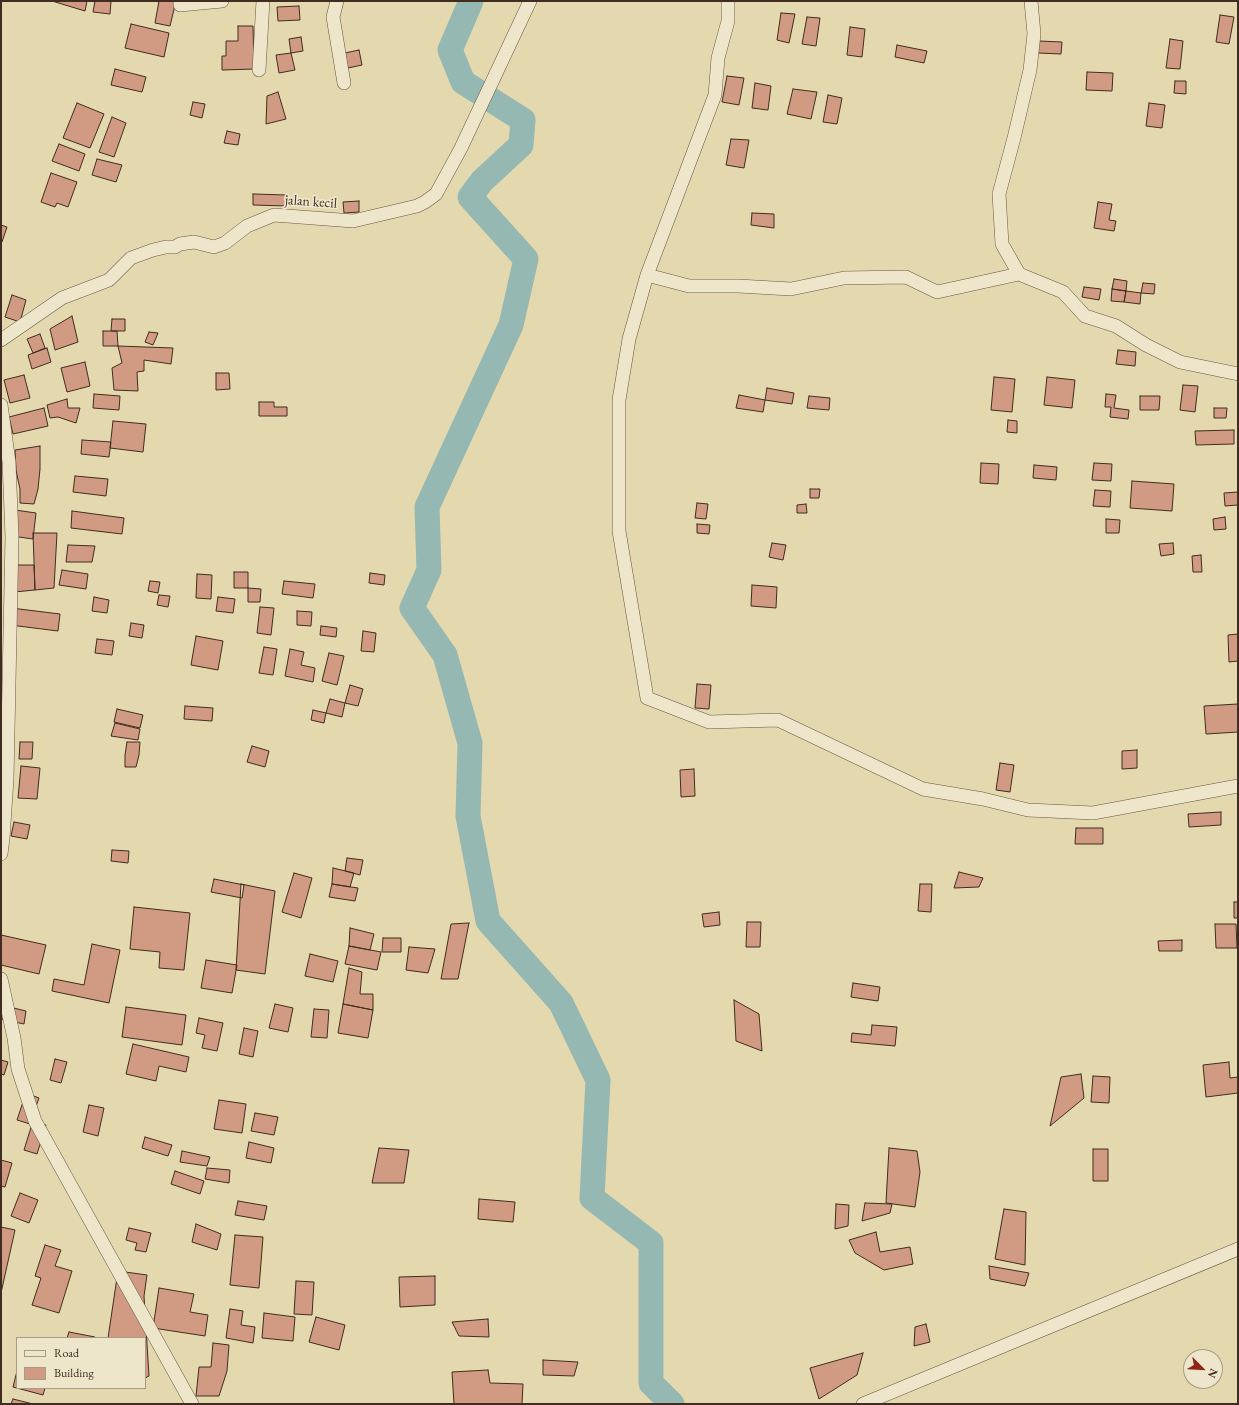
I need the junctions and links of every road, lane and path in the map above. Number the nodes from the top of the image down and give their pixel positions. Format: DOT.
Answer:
graph roads {
  1 [pos="180,1"];
  2 [pos="222,1"];
  3 [pos="264,1"];
  4 [pos="337,1"];
  5 [pos="530,1"];
  6 [pos="728,1"];
  7 [pos="1031,1"];
  8 [pos="259,70"];
  9 [pos="344,83"];
  10 [pos="1019,274"];
  11 [pos="647,275"];
  12 [pos="1,340"];
  13 [pos="1238,374"];
  14 [pos="1,405"];
  15 [pos="1238,786"];
  16 [pos="1,854"];
  17 [pos="1,979"];
  18 [pos="1238,1249"];
  19 [pos="192,1404"];
  20 [pos="863,1404"];
  1 -- 2 [label="street"];
  3 -- 8 [label="street"];
  4 -- 9 [label="street"];
  5 -- 12 [label="street, jalan kecil"];
  6 -- 11 [label="street"];
  7 -- 10 [label="street"];
  10 -- 11 [label="street"];
  10 -- 13 [label="street"];
  11 -- 15 [label="street"];
  14 -- 16 [label="street"];
  17 -- 19 [label="street"];
  18 -- 20 [label="street"];
}
